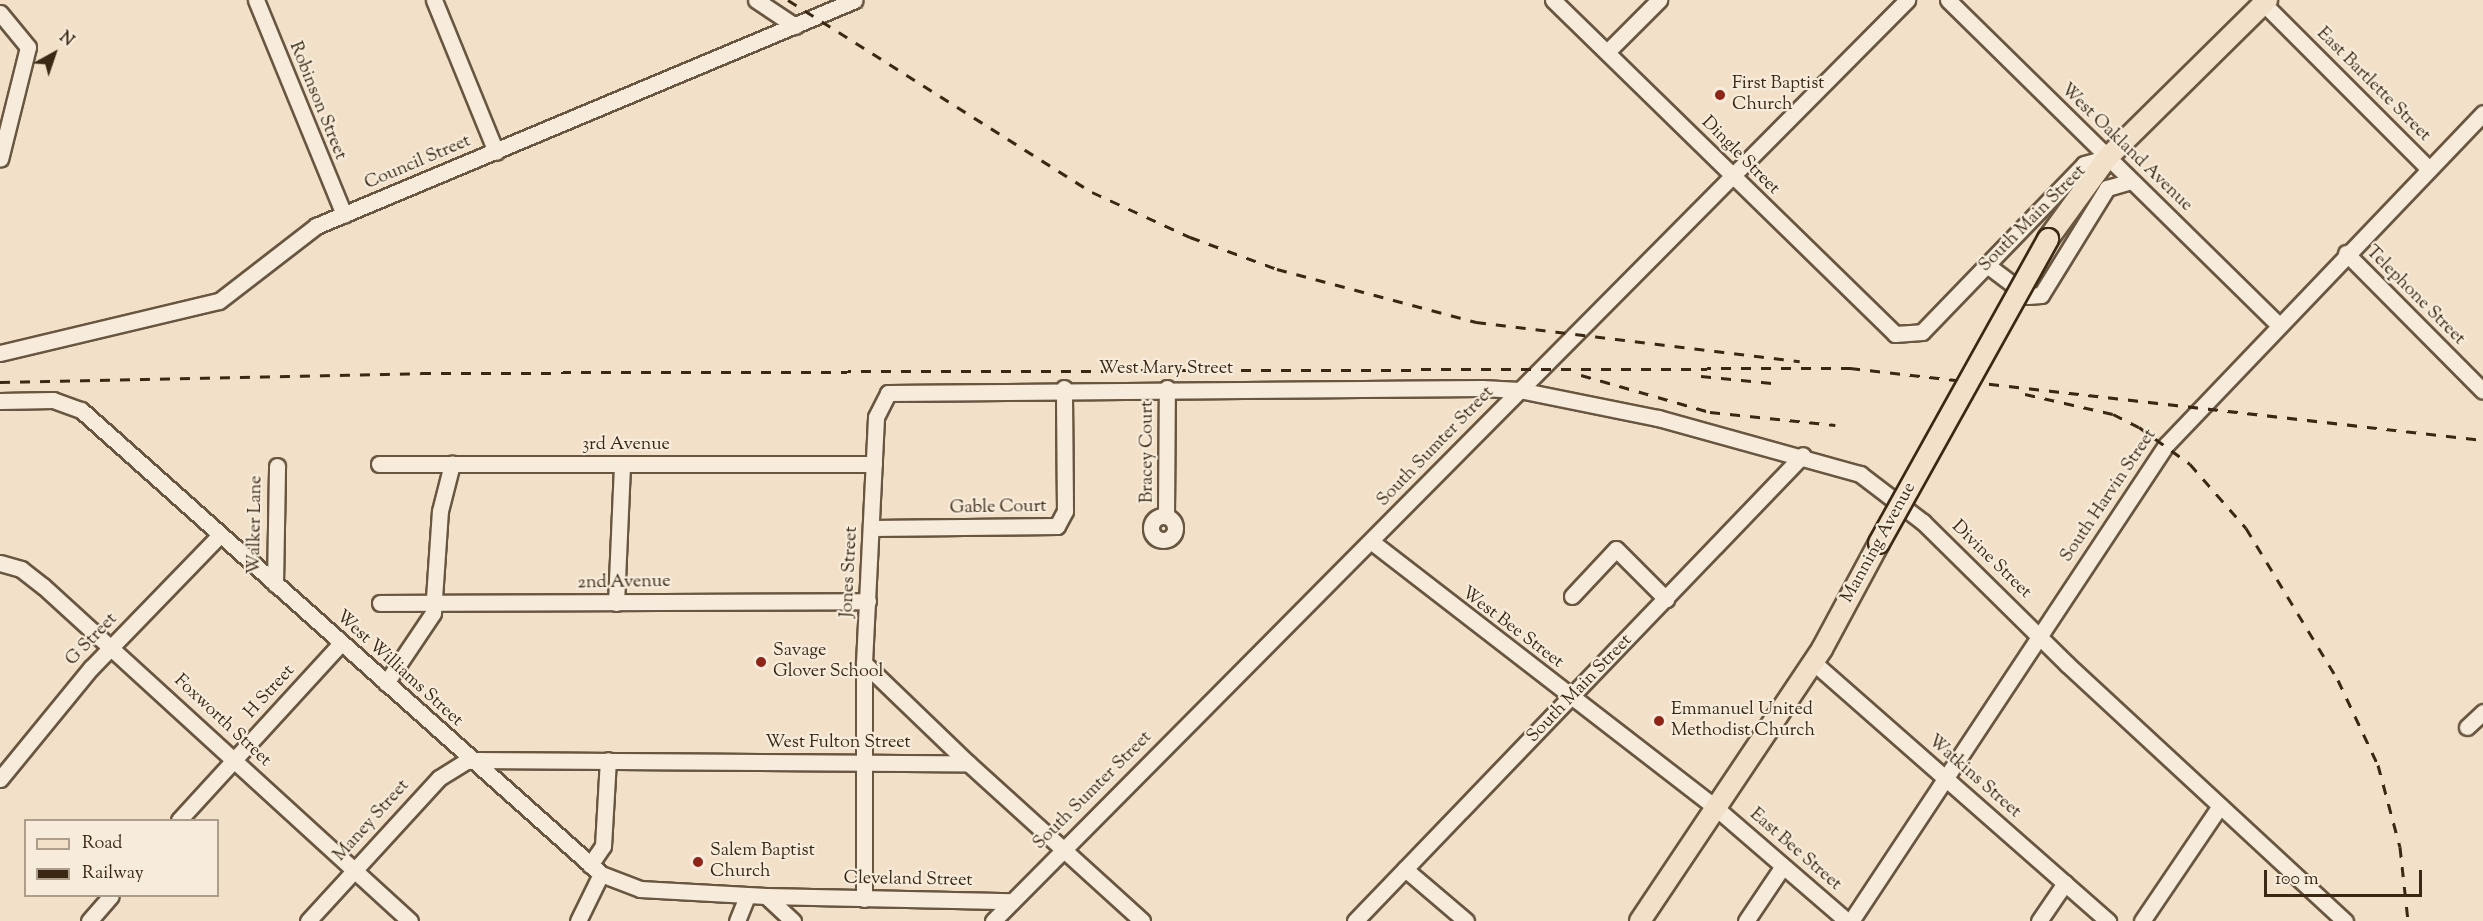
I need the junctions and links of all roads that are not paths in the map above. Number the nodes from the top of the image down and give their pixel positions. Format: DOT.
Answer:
graph roads {
  1 [pos="256,0"];
  2 [pos="434,0"];
  3 [pos="756,0"];
  4 [pos="853,0"];
  5 [pos="1553,0"];
  6 [pos="1659,0"];
  7 [pos="1907,0"];
  8 [pos="1948,0"];
  9 [pos="2263,1"];
  10 [pos="827,5"];
  11 [pos="0,13"];
  12 [pos="795,26"];
  13 [pos="1606,52"];
  14 [pos="2483,113"];
  15 [pos="496,152"];
  16 [pos="2107,158"];
  17 [pos="0,159"];
  18 [pos="2428,168"];
  19 [pos="1732,176"];
  20 [pos="2131,181"];
  21 [pos="344,215"];
  22 [pos="2346,253"];
  23 [pos="1987,265"];
  24 [pos="2277,323"];
  25 [pos="1901,335"];
  26 [pos="0,353"];
  27 [pos="1064,388"];
  28 [pos="1167,388"];
  29 [pos="1520,390"];
  30 [pos="2483,391"];
  31 [pos="0,402"];
  32 [pos="1803,455"];
  33 [pos="379,464"];
  34 [pos="452,464"];
  35 [pos="622,464"];
  36 [pos="874,464"];
  37 [pos="277,466"];
  38 [pos="1166,516"];
  39 [pos="871,528"];
  40 [pos="220,534"];
  41 [pos="1372,542"];
  42 [pos="0,563"];
  43 [pos="275,584"];
  44 [pos="1572,596"];
  45 [pos="1666,599"];
  46 [pos="868,601"];
  47 [pos="380,603"];
  48 [pos="436,603"];
  49 [pos="616,603"];
  50 [pos="2041,637"];
  51 [pos="341,643"];
  52 [pos="111,647"];
  53 [pos="1814,662"];
  54 [pos="864,663"];
  55 [pos="386,683"];
  56 [pos="1571,698"];
  57 [pos="2483,712"];
  58 [pos="2467,727"];
  59 [pos="235,760"];
  60 [pos="472,760"];
  61 [pos="608,760"];
  62 [pos="866,763"];
  63 [pos="968,763"];
  64 [pos="0,779"];
  65 [pos="1946,779"];
  66 [pos="2220,806"];
  67 [pos="1716,808"];
  68 [pos="180,819"];
  69 [pos="1065,847"];
  70 [pos="1783,866"];
  71 [pos="596,869"];
  72 [pos="1405,869"];
  73 [pos="354,870"];
  74 [pos="2065,883"];
  75 [pos="747,896"];
  76 [pos="766,896"];
  77 [pos="110,897"];
  78 [pos="864,899"];
  79 [pos="1012,901"];
  80 [pos="89,921"];
  81 [pos="308,921"];
  82 [pos="410,921"];
  83 [pos="578,921"];
  84 [pos="737,921"];
  85 [pos="794,921"];
  86 [pos="993,921"];
  87 [pos="1142,921"];
  88 [pos="1355,921"];
  89 [pos="1466,921"];
  90 [pos="1640,921"];
  91 [pos="1746,921"];
  92 [pos="1849,921"];
  93 [pos="2039,921"];
  94 [pos="2108,921"];
  95 [pos="2142,921"];
  96 [pos="2345,921"];
  1 -- 21 [label="street, Robinson Street"];
  2 -- 15 [label="street"];
  3 -- 12 [label="street"];
  4 -- 10 [label="street, Council Street"];
  5 -- 13 [label="street, Dingle Street"];
  6 -- 13 [label="street"];
  7 -- 19 [label="street, South Sumter Street"];
  8 -- 16 [label="street, West Oakland Avenue"];
  9 -- 16 [label="main road, South Main Street"];
  9 -- 18 [label="street, East Bartlette Street"];
  10 -- 12 [label="street, Council Street"];
  11 -- 17 [label="street"];
  12 -- 15 [label="street, Council Street"];
  13 -- 19 [label="street, Dingle Street"];
  14 -- 18 [label="street, South Harvin Street"];
  15 -- 21 [label="street, Council Street"];
  16 -- 20 [label="street, West Oakland Avenue"];
  16 -- 23 [label="street, South Main Street"];
  16 -- 53 [label="main road, Manning Avenue, bridge"];
  18 -- 22 [label="street, South Harvin Street"];
  19 -- 25 [label="street, Dingle Street"];
  19 -- 29 [label="street, South Sumter Street"];
  20 -- 23 [label="street"];
  20 -- 24 [label="street, West Oakland Avenue"];
  21 -- 26 [label="street, Council Street"];
  22 -- 24 [label="street, South Harvin Street"];
  22 -- 30 [label="street, Telephone Street"];
  23 -- 25 [label="street, South Main Street"];
  24 -- 50 [label="street, South Harvin Street"];
  27 -- 28 [label="street, West Mary Street"];
  27 -- 36 [label="street, West Mary Street"];
  27 -- 39 [label="street, Gable Court"];
  28 -- 29 [label="street, West Mary Street"];
  28 -- 38 [label="street, Bracey Court"];
  29 -- 32 [label="street, Divine Street"];
  29 -- 41 [label="street, South Sumter Street"];
  31 -- 40 [label="street, West Williams Street"];
  32 -- 45 [label="street, South Main Street"];
  32 -- 50 [label="street, Divine Street"];
  33 -- 34 [label="street, 3rd Avenue"];
  34 -- 35 [label="street, 3rd Avenue"];
  34 -- 48 [label="street"];
  35 -- 36 [label="street, 3rd Avenue"];
  35 -- 49 [label="street"];
  36 -- 39 [label="street, Jones Street"];
  37 -- 43 [label="street, Walker Lane"];
  39 -- 46 [label="street, Jones Street"];
  40 -- 43 [label="street, West Williams Street"];
  40 -- 52 [label="street, G Street"];
  41 -- 56 [label="street, West Bee Street"];
  41 -- 69 [label="street, South Sumter Street"];
  42 -- 52 [label="street, Foxworth Street"];
  43 -- 51 [label="street, West Williams Street"];
  44 -- 45 [label="street"];
  45 -- 56 [label="street, South Main Street"];
  46 -- 49 [label="street, 2nd Avenue"];
  46 -- 54 [label="street, Jones Street"];
  47 -- 48 [label="street, 2nd Avenue"];
  48 -- 49 [label="street, 2nd Avenue"];
  48 -- 55 [label="street"];
  50 -- 65 [label="street, South Harvin Street"];
  50 -- 66 [label="street, Divine Street"];
  51 -- 55 [label="street, West Williams Street"];
  51 -- 59 [label="street, H Street"];
  52 -- 59 [label="street, Foxworth Street"];
  52 -- 64 [label="street, G Street"];
  53 -- 65 [label="street, Watkins Street"];
  53 -- 67 [label="main road, Manning Avenue"];
  54 -- 62 [label="street, Jones Street"];
  54 -- 63 [label="street"];
  55 -- 60 [label="street, West Williams Street"];
  56 -- 67 [label="street, West Bee Street"];
  56 -- 72 [label="street, South Main Street"];
  57 -- 58 [label="street"];
  59 -- 68 [label="street, H Street"];
  59 -- 73 [label="street, Foxworth Street"];
  60 -- 61 [label="street, West Fulton Street"];
  60 -- 71 [label="street, West Williams Street"];
  60 -- 73 [label="street, Maney Street"];
  61 -- 62 [label="street, West Fulton Street"];
  61 -- 71 [label="street"];
  62 -- 63 [label="street, West Fulton Street"];
  62 -- 78 [label="street, Jones Street"];
  63 -- 69 [label="street"];
  65 -- 74 [label="street, Watkins Street"];
  65 -- 92 [label="street, South Harvin Street"];
  66 -- 95 [label="street"];
  66 -- 96 [label="street, Divine Street"];
  67 -- 70 [label="street, East Bee Street"];
  67 -- 90 [label="main road, Manning Avenue"];
  69 -- 79 [label="street, South Sumter Street"];
  69 -- 87 [label="street"];
  70 -- 91 [label="street"];
  70 -- 92 [label="street, East Bee Street"];
  71 -- 75 [label="street, West Williams Street"];
  71 -- 83 [label="street"];
  72 -- 88 [label="street, South Main Street"];
  72 -- 89 [label="street"];
  73 -- 81 [label="street, Maney Street"];
  73 -- 82 [label="street, Foxworth Street"];
  74 -- 93 [label="street"];
  74 -- 94 [label="street, Watkins Street"];
  75 -- 76 [label="street, West Williams Street"];
  75 -- 84 [label="street"];
  76 -- 78 [label="street, Cleveland Street"];
  76 -- 85 [label="street"];
  77 -- 80 [label="street"];
  78 -- 79 [label="street, Cleveland Street"];
  79 -- 86 [label="street, South Sumter Street"];
}
